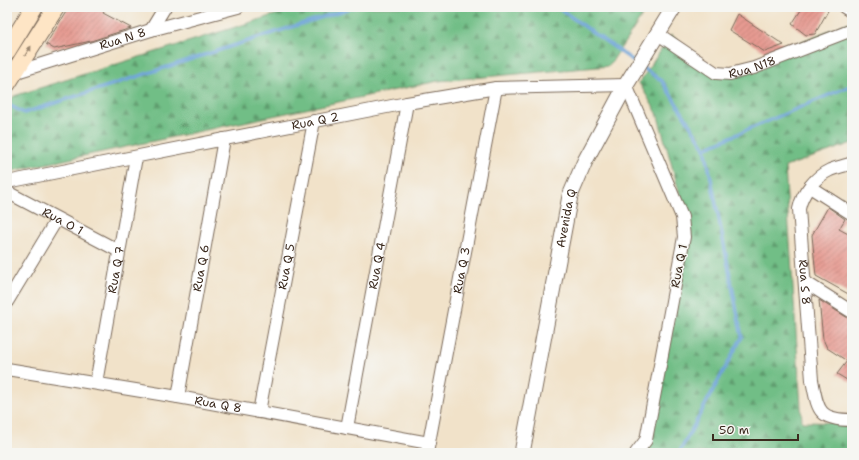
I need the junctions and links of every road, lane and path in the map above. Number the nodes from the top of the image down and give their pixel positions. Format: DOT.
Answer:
graph roads {
  1 [pos="34,7"];
  2 [pos="56,7"];
  3 [pos="166,7"];
  4 [pos="238,7"];
  5 [pos="674,7"];
  6 [pos="844,7"];
  7 [pos="852,12"];
  8 [pos="151,30"];
  9 [pos="852,30"];
  10 [pos="658,34"];
  11 [pos="7,51"];
  12 [pos="9,77"];
  13 [pos="626,84"];
  14 [pos="496,88"];
  15 [pos="407,102"];
  16 [pos="314,121"];
  17 [pos="224,139"];
  18 [pos="136,157"];
  19 [pos="852,163"];
  20 [pos="7,182"];
  21 [pos="810,187"];
  22 [pos="7,192"];
  23 [pos="852,214"];
  24 [pos="57,218"];
  25 [pos="119,251"];
  26 [pos="805,282"];
  27 [pos="7,302"];
  28 [pos="852,312"];
  29 [pos="7,369"];
  30 [pos="96,383"];
  31 [pos="178,397"];
  32 [pos="259,412"];
  33 [pos="852,420"];
  34 [pos="347,428"];
  35 [pos="428,448"];
  36 [pos="522,453"];
  37 [pos="636,453"];
  1 -- 11 [label="main road"];
  12 -- 2 [label="main road, one-way"];
  3 -- 8 [label="street"];
  4 -- 8 [label="street, Rua N 8"];
  5 -- 10 [label="street, Avenida Q"];
  6 -- 7 [label="street"];
  8 -- 12 [label="street, Rua N 8"];
  9 -- 10 [label="street, Rua N18"];
  10 -- 13 [label="street, Avenida Q"];
  13 -- 14 [label="street, Rua Q 2"];
  13 -- 36 [label="street, Avenida Q"];
  13 -- 37 [label="street, Rua Q 1"];
  14 -- 15 [label="street, Rua Q 2"];
  14 -- 35 [label="street, Rua Q 3"];
  15 -- 16 [label="street, Rua Q 2"];
  15 -- 34 [label="street, Rua Q 4"];
  16 -- 17 [label="street, Rua Q 2"];
  16 -- 32 [label="street, Rua Q 5"];
  17 -- 18 [label="street, Rua Q 2"];
  17 -- 31 [label="street, Rua Q 6"];
  18 -- 20 [label="street, Rua Q 2"];
  18 -- 25 [label="street, Rua Q 7"];
  19 -- 21 [label="street, Rua S 8"];
  21 -- 23 [label="street"];
  21 -- 26 [label="street, Rua S 8"];
  22 -- 24 [label="street, Rua O 1"];
  24 -- 25 [label="street, Rua O 1"];
  24 -- 27 [label="street"];
  25 -- 30 [label="street, Rua Q 7"];
  26 -- 28 [label="street"];
  26 -- 33 [label="street, Rua S 8"];
  29 -- 30 [label="street, Rua Q 8"];
  30 -- 31 [label="street, Rua Q 8"];
  31 -- 32 [label="street, Rua Q 8"];
  32 -- 34 [label="street, Rua Q 8"];
  34 -- 35 [label="street, Rua Q 8"];
}
